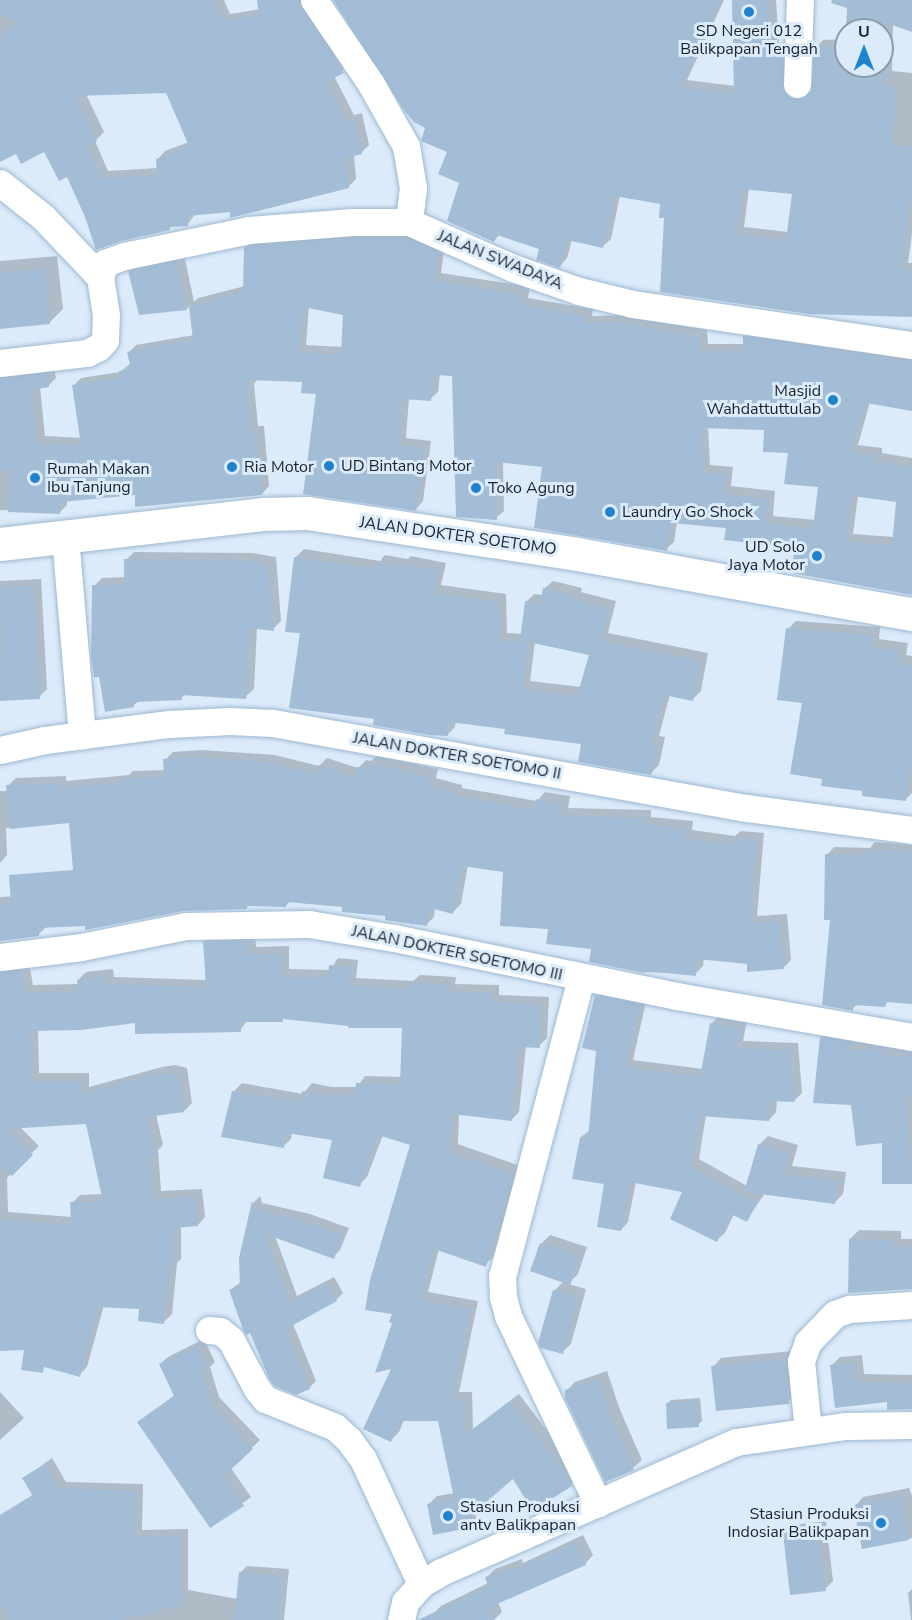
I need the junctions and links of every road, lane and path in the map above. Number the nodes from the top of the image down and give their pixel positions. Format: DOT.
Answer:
graph roads {
  1 [pos="314,0"];
  2 [pos="800,0"];
  3 [pos="797,84"];
  4 [pos="0,183"];
  5 [pos="409,222"];
  6 [pos="100,278"];
  7 [pos="912,345"];
  8 [pos="0,363"];
  9 [pos="65,537"];
  10 [pos="0,544"];
  11 [pos="912,614"];
  12 [pos="82,735"];
  13 [pos="0,750"];
  14 [pos="912,830"];
  15 [pos="0,957"];
  16 [pos="581,978"];
  17 [pos="912,1037"];
  18 [pos="912,1305"];
  19 [pos="209,1330"];
  20 [pos="912,1425"];
  21 [pos="808,1431"];
  22 [pos="598,1504"];
  23 [pos="421,1584"];
  24 [pos="401,1620"];
  1 -- 5 [label="street"];
  2 -- 3 [label="street"];
  4 -- 6 [label="street"];
  5 -- 6 [label="street, JALAN SWADAYA"];
  5 -- 7 [label="street, JALAN SWADAYA"];
  6 -- 8 [label="street"];
  9 -- 10 [label="street, JALAN DOKTER SOETOMO"];
  9 -- 11 [label="street, JALAN DOKTER SOETOMO"];
  9 -- 12 [label="street"];
  12 -- 13 [label="street, JALAN DOKTER SOETOMO II"];
  12 -- 14 [label="street, JALAN DOKTER SOETOMO II"];
  15 -- 16 [label="street, JALAN DOKTER SOETOMO III"];
  16 -- 17 [label="street, JALAN DOKTER SOETOMO III"];
  16 -- 22 [label="street"];
  18 -- 21 [label="street"];
  19 -- 23 [label="street"];
  20 -- 21 [label="street"];
  21 -- 22 [label="street"];
  22 -- 23 [label="street"];
  23 -- 24 [label="street"];
}
